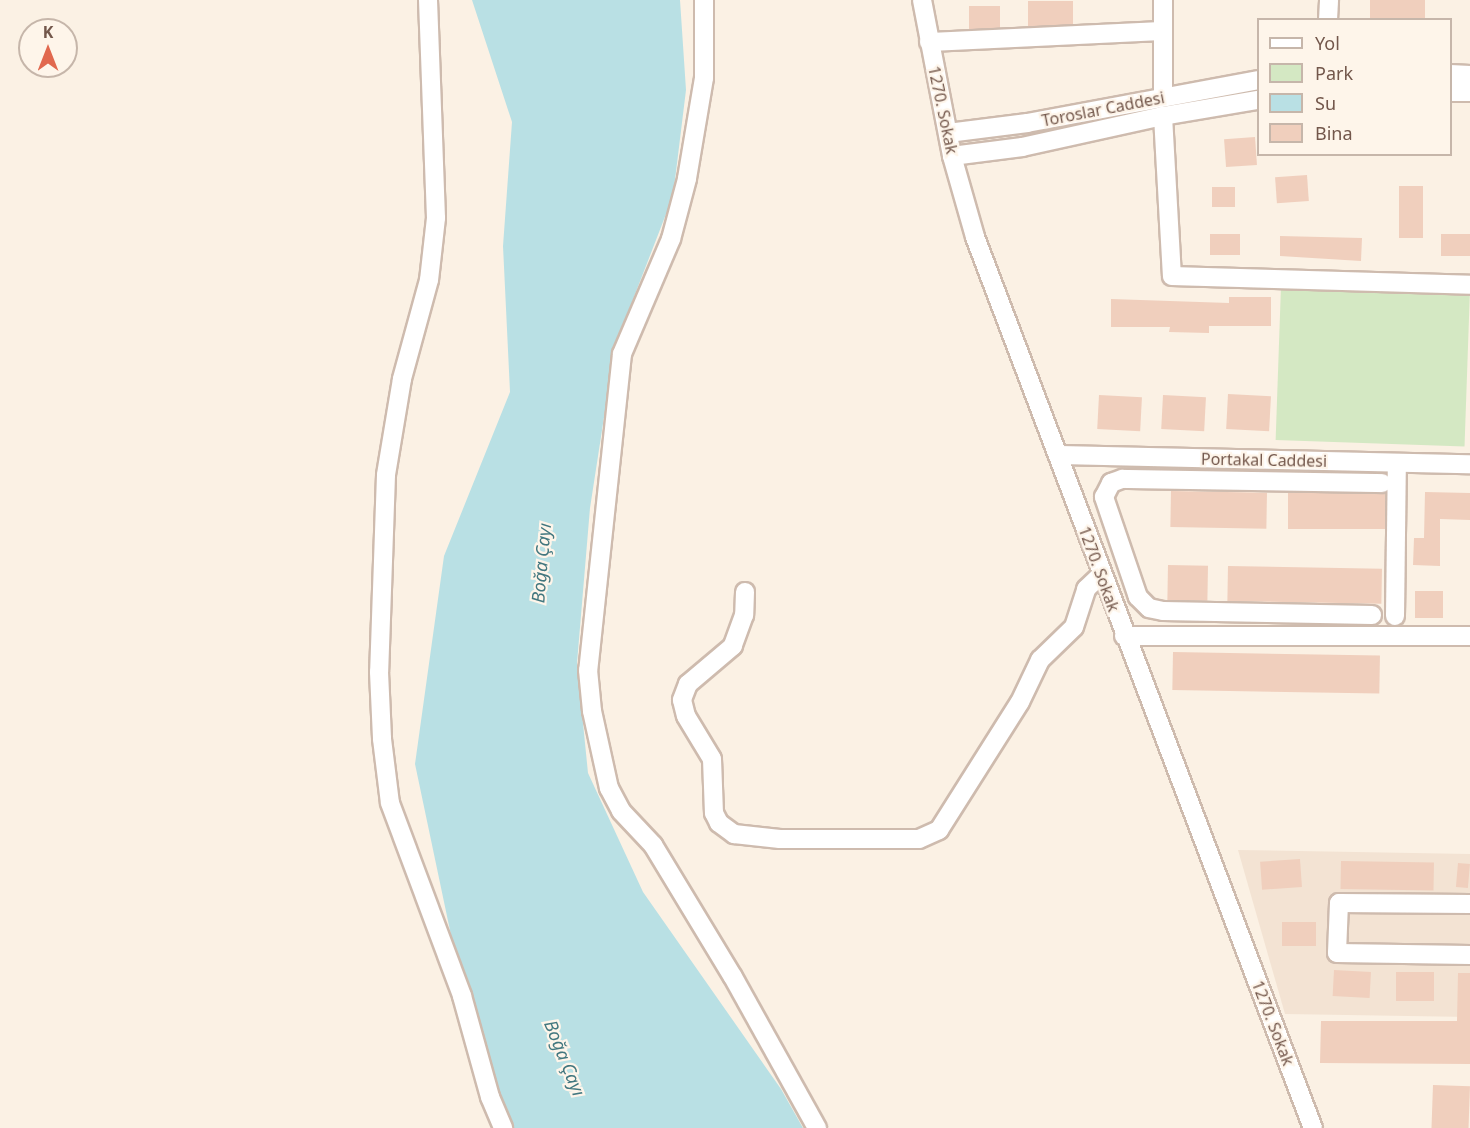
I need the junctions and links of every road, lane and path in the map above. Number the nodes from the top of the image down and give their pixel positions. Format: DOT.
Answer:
graph roads {
  1 [pos="428,0"];
  2 [pos="704,0"];
  3 [pos="922,0"];
  4 [pos="1163,0"];
  5 [pos="1329,0"];
  6 [pos="1328,18"];
  7 [pos="1163,31"];
  8 [pos="929,42"];
  9 [pos="1452,74"];
  10 [pos="1470,75"];
  11 [pos="1257,81"];
  12 [pos="1452,92"];
  13 [pos="1470,92"];
  14 [pos="1257,100"];
  15 [pos="1163,106"];
  16 [pos="948,133"];
  17 [pos="952,156"];
  18 [pos="1470,285"];
  19 [pos="1058,455"];
  20 [pos="1397,463"];
  21 [pos="1470,464"];
  22 [pos="1382,483"];
  23 [pos="1122,548"];
  24 [pos="1098,566"];
  25 [pos="745,592"];
  26 [pos="1372,615"];
  27 [pos="1395,616"];
  28 [pos="1124,636"];
  29 [pos="1470,636"];
  30 [pos="1470,904"];
  31 [pos="1470,955"];
  32 [pos="503,1128"];
  33 [pos="817,1128"];
  34 [pos="1313,1128"];
  1 -- 32 [label="street"];
  2 -- 33 [label="street"];
  3 -- 8 [label="street, 1270. Sokak"];
  4 -- 7 [label="street"];
  5 -- 6 [label="street"];
  7 -- 8 [label="street"];
  7 -- 15 [label="street"];
  8 -- 16 [label="street, 1270. Sokak"];
  9 -- 10 [label="street"];
  11 -- 15 [label="street, Toroslar Caddesi"];
  12 -- 13 [label="street"];
  14 -- 15 [label="street, Toroslar Caddesi"];
  15 -- 16 [label="street, Toroslar Caddesi"];
  15 -- 17 [label="street, Toroslar Caddesi"];
  15 -- 18 [label="street"];
  16 -- 17 [label="street, 1270. Sokak"];
  17 -- 19 [label="street, 1270. Sokak"];
  19 -- 20 [label="street, Portakal Caddesi"];
  19 -- 24 [label="street, 1270. Sokak"];
  20 -- 21 [label="street, Portakal Caddesi"];
  20 -- 27 [label="street"];
  22 -- 23 [label="street"];
  23 -- 24 [label="street"];
  23 -- 26 [label="street"];
  24 -- 25 [label="street"];
  24 -- 28 [label="street, 1270. Sokak"];
  28 -- 29 [label="street"];
  28 -- 34 [label="street, 1270. Sokak"];
  30 -- 31 [label="street"];
}
